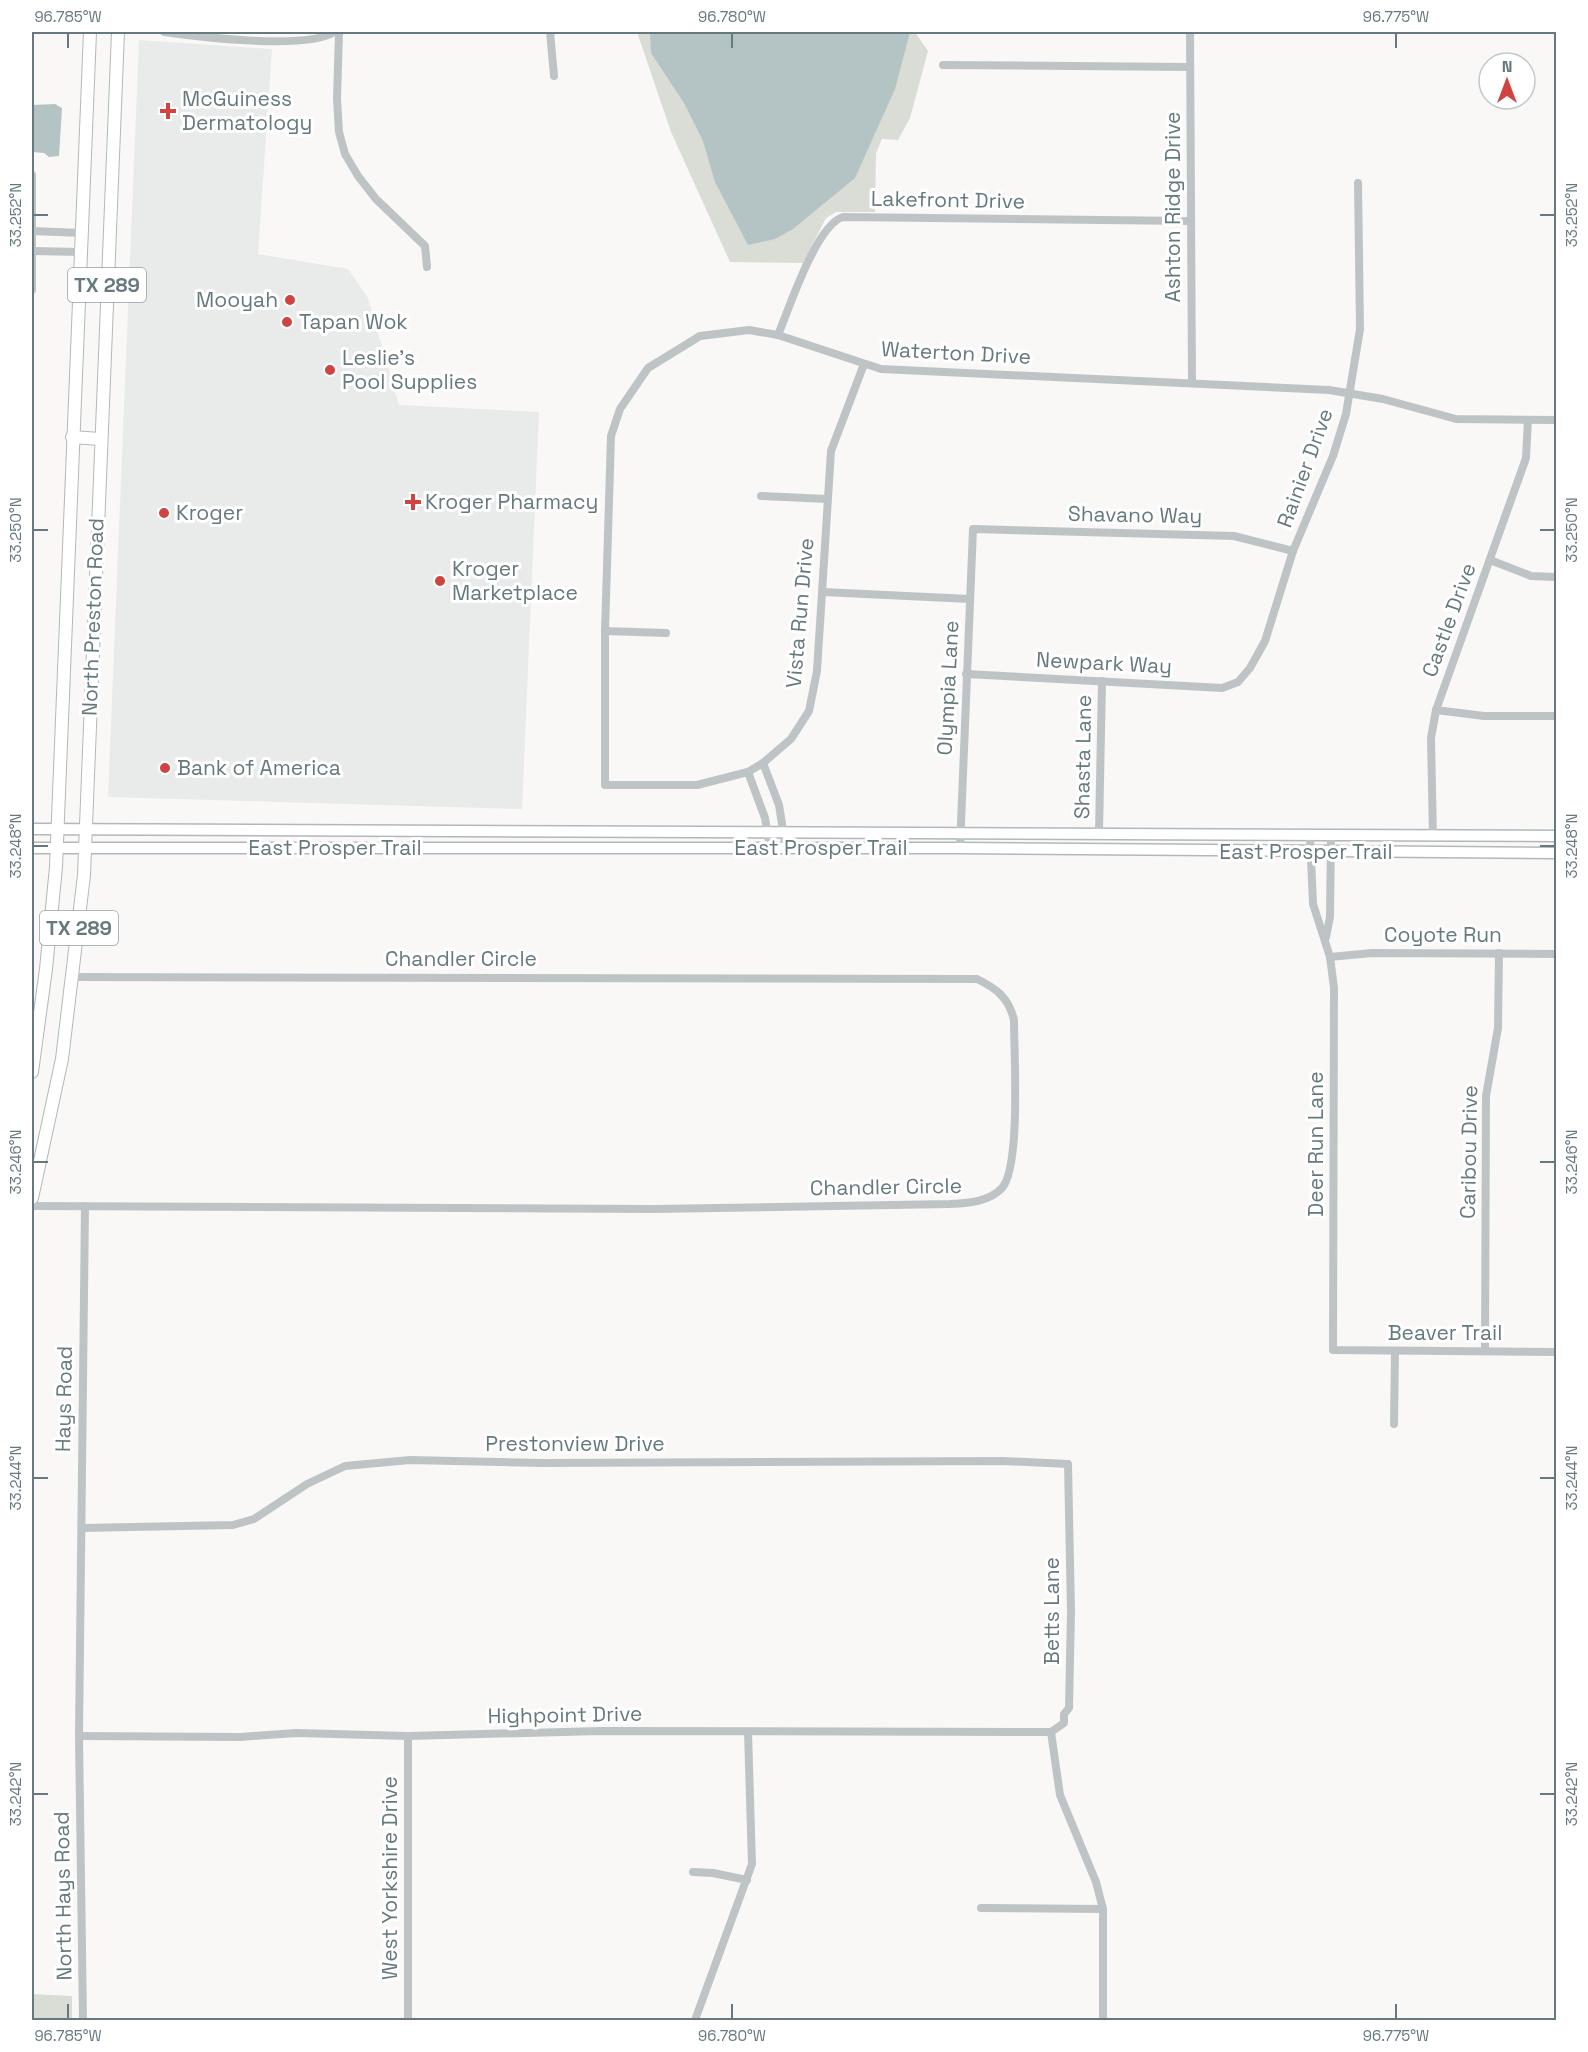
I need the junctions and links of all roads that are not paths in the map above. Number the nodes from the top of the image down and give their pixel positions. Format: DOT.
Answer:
graph roads {
  1 [pos="90,32"];
  2 [pos="118,32"];
  3 [pos="164,32"];
  4 [pos="334,32"];
  5 [pos="339,32"];
  6 [pos="550,32"];
  7 [pos="1190,32"];
  8 [pos="258,35"];
  9 [pos="943,65"];
  10 [pos="1190,67"];
  11 [pos="554,76"];
  12 [pos="32,175"];
  13 [pos="1358,183"];
  14 [pos="1190,221"];
  15 [pos="33,231"];
  16 [pos="81,233"];
  17 [pos="32,250"];
  18 [pos="80,252"];
  19 [pos="427,267"];
  20 [pos="32,290"];
  21 [pos="778,335"];
  22 [pos="864,364"];
  23 [pos="1192,382"];
  24 [pos="1350,393"];
  25 [pos="1528,420"];
  26 [pos="1557,420"];
  27 [pos="72,437"];
  28 [pos="100,439"];
  29 [pos="761,496"];
  30 [pos="827,499"];
  31 [pos="973,529"];
  32 [pos="1293,551"];
  33 [pos="1490,560"];
  34 [pos="1557,577"];
  35 [pos="823,592"];
  36 [pos="970,599"];
  37 [pos="604,631"];
  38 [pos="666,633"];
  39 [pos="966,674"];
  40 [pos="1102,681"];
  41 [pos="1238,682"];
  42 [pos="1436,710"];
  43 [pos="1557,716"];
  44 [pos="763,764"];
  45 [pos="748,772"];
  46 [pos="605,785"];
  47 [pos="56,828"];
  48 [pos="85,828"];
  49 [pos="32,829"];
  50 [pos="346,829"];
  51 [pos="784,831"];
  52 [pos="767,832"];
  53 [pos="960,832"];
  54 [pos="1100,833"];
  55 [pos="1311,836"];
  56 [pos="1330,836"];
  57 [pos="1557,836"];
  58 [pos="1433,837"];
  59 [pos="85,847"];
  60 [pos="32,848"];
  61 [pos="56,848"];
  62 [pos="346,848"];
  63 [pos="770,848"];
  64 [pos="960,848"];
  65 [pos="786,849"];
  66 [pos="1310,853"];
  67 [pos="1330,853"];
  68 [pos="1557,853"];
  69 [pos="1325,939"];
  70 [pos="1499,953"];
  71 [pos="1557,954"];
  72 [pos="1330,957"];
  73 [pos="74,977"];
  74 [pos="32,1072"];
  75 [pos="32,1198"];
  76 [pos="32,1206"];
  77 [pos="85,1206"];
  78 [pos="1333,1350"];
  79 [pos="1395,1351"];
  80 [pos="1485,1351"];
  81 [pos="1557,1352"];
  82 [pos="1395,1424"];
  83 [pos="1069,1480"];
  84 [pos="82,1528"];
  85 [pos="748,1732"];
  86 [pos="1051,1732"];
  87 [pos="79,1736"];
  88 [pos="408,1736"];
  89 [pos="693,1872"];
  90 [pos="747,1880"];
  91 [pos="981,1908"];
  92 [pos="1103,1909"];
  93 [pos="83,2020"];
  94 [pos="408,2020"];
  95 [pos="695,2020"];
  96 [pos="1103,2020"];
  1 -- 16 [label="main road, North Preston Road / TX 289"];
  2 -- 28 [label="main road, North Preston Road / TX 289"];
  3 -- 8 [label="street"];
  4 -- 8 [label="street"];
  5 -- 19 [label="street"];
  6 -- 11 [label="street"];
  7 -- 10 [label="street, Ashton Ridge Drive"];
  9 -- 10 [label="street"];
  10 -- 14 [label="street, Ashton Ridge Drive"];
  12 -- 15 [label="street"];
  13 -- 24 [label="street, Rainier Drive"];
  14 -- 21 [label="street, Lakefront Drive"];
  14 -- 23 [label="street, Ashton Ridge Drive"];
  15 -- 16 [label="street"];
  15 -- 17 [label="street"];
  16 -- 18 [label="main road, North Preston Road / TX 289"];
  17 -- 18 [label="street"];
  17 -- 20 [label="street"];
  18 -- 27 [label="main road, North Preston Road / TX 289"];
  21 -- 22 [label="street, Waterton Drive"];
  21 -- 37 [label="street, Waterton Drive"];
  22 -- 23 [label="street, Waterton Drive"];
  22 -- 30 [label="street, Vista Run Drive"];
  23 -- 24 [label="street, Waterton Drive"];
  24 -- 25 [label="street, Waterton Drive"];
  24 -- 32 [label="street, Rainier Drive"];
  25 -- 26 [label="street, Waterton Drive"];
  25 -- 33 [label="street, Castle Drive"];
  27 -- 28 [label="main road"];
  27 -- 47 [label="main road, North Preston Road / TX 289"];
  28 -- 48 [label="main road, North Preston Road / TX 289"];
  29 -- 30 [label="street"];
  30 -- 35 [label="street, Vista Run Drive"];
  31 -- 32 [label="street, Shavano Way"];
  31 -- 36 [label="street, Olympia Lane"];
  32 -- 41 [label="street, Rainier Drive"];
  33 -- 34 [label="street"];
  33 -- 42 [label="street, Castle Drive"];
  35 -- 36 [label="street"];
  35 -- 44 [label="street, Vista Run Drive"];
  36 -- 39 [label="street, Olympia Lane"];
  37 -- 38 [label="street"];
  37 -- 46 [label="street, Waterton Drive"];
  39 -- 40 [label="street, Newpark Way"];
  39 -- 53 [label="street, Olympia Lane"];
  40 -- 41 [label="street, Newpark Way"];
  40 -- 54 [label="street, Shasta Lane"];
  42 -- 43 [label="street"];
  42 -- 58 [label="street, Castle Drive"];
  44 -- 45 [label="street, Vista Run Drive"];
  44 -- 51 [label="street"];
  45 -- 46 [label="street, Vista Run Drive"];
  45 -- 52 [label="street"];
  47 -- 48 [label="main road, East Prosper Trail"];
  47 -- 49 [label="main road, East Prosper Trail"];
  47 -- 61 [label="main road, North Preston Road / TX 289"];
  48 -- 50 [label="main road, East Prosper Trail"];
  48 -- 59 [label="main road, North Preston Road / TX 289"];
  50 -- 52 [label="main road, East Prosper Trail"];
  50 -- 62 [label="main road"];
  51 -- 52 [label="main road, East Prosper Trail"];
  51 -- 53 [label="main road, East Prosper Trail"];
  51 -- 65 [label="street"];
  52 -- 63 [label="street"];
  53 -- 54 [label="main road, East Prosper Trail"];
  53 -- 64 [label="street, Olympia Lane"];
  54 -- 55 [label="main road, East Prosper Trail"];
  55 -- 56 [label="main road, East Prosper Trail"];
  55 -- 66 [label="street, Deer Run Lane"];
  56 -- 58 [label="main road, East Prosper Trail"];
  56 -- 67 [label="street, Deer Run Lane"];
  57 -- 58 [label="main road, East Prosper Trail"];
  59 -- 61 [label="main road, East Prosper Trail"];
  59 -- 62 [label="main road, East Prosper Trail"];
  59 -- 73 [label="main road, North Preston Road / TX 289"];
  60 -- 61 [label="main road, East Prosper Trail"];
  61 -- 74 [label="main road, North Preston Road / TX 289"];
  62 -- 63 [label="main road, East Prosper Trail"];
  63 -- 65 [label="main road, East Prosper Trail"];
  64 -- 65 [label="main road, East Prosper Trail"];
  64 -- 66 [label="main road, East Prosper Trail"];
  66 -- 67 [label="main road, East Prosper Trail"];
  66 -- 69 [label="street, Deer Run Lane"];
  67 -- 68 [label="main road, East Prosper Trail"];
  67 -- 69 [label="street, Deer Run Lane"];
  69 -- 72 [label="street, Deer Run Lane"];
  70 -- 71 [label="street, Coyote Run"];
  70 -- 72 [label="street, Coyote Run"];
  70 -- 80 [label="street, Caribou Drive"];
  72 -- 78 [label="street, Deer Run Lane"];
  73 -- 75 [label="main road, North Preston Road / TX 289"];
  73 -- 77 [label="street, Chandler Circle"];
  76 -- 77 [label="street, Chandler Circle"];
  77 -- 84 [label="street, Hays Road"];
  78 -- 79 [label="street, Beaver Trail"];
  79 -- 80 [label="street, Beaver Trail"];
  79 -- 82 [label="street"];
  80 -- 81 [label="street, Beaver Trail"];
  83 -- 84 [label="street, Prestonview Drive"];
  83 -- 86 [label="street, Betts Lane"];
  84 -- 87 [label="street, Hays Road"];
  85 -- 86 [label="street, Highpoint Drive"];
  85 -- 88 [label="street, Highpoint Drive"];
  85 -- 90 [label="street"];
  86 -- 92 [label="street"];
  87 -- 88 [label="street, Highpoint Drive"];
  87 -- 93 [label="street, North Hays Road"];
  88 -- 94 [label="street, West Yorkshire Drive"];
  89 -- 90 [label="street"];
  90 -- 95 [label="street"];
  91 -- 92 [label="street"];
  92 -- 96 [label="street"];
}
